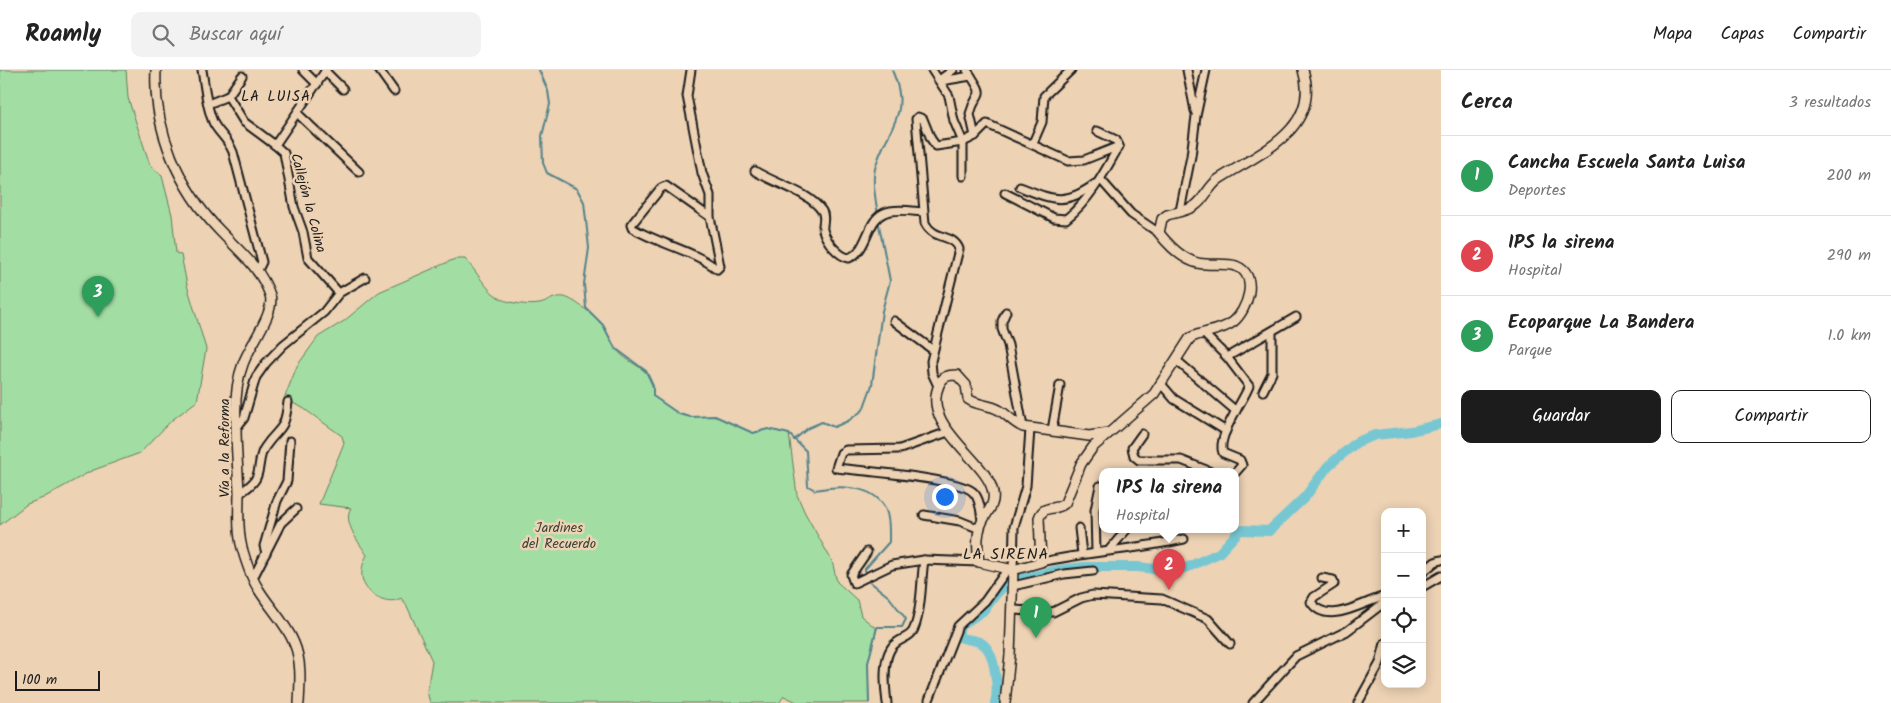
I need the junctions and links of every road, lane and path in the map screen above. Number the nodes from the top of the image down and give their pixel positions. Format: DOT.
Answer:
graph roads {
  1 [pos="156,70"];
  2 [pos="202,70"];
  3 [pos="303,70"];
  4 [pos="325,70"];
  5 [pos="379,70"];
  6 [pos="691,70"];
  7 [pos="932,70"];
  8 [pos="953,70"];
  9 [pos="1071,70"];
  10 [pos="1187,70"];
  11 [pos="1206,70"];
  12 [pos="1303,70"];
  13 [pos="969,73"];
  14 [pos="242,76"];
  15 [pos="940,80"];
  16 [pos="317,84"];
  17 [pos="343,89"];
  18 [pos="394,91"];
  19 [pos="228,96"];
  20 [pos="208,104"];
  21 [pos="298,114"];
  22 [pos="1196,116"];
  23 [pos="1097,131"];
  24 [pos="975,136"];
  25 [pos="963,142"];
  26 [pos="1033,143"];
  27 [pos="275,145"];
  28 [pos="1118,146"];
  29 [pos="755,171"];
  30 [pos="359,172"];
  31 [pos="964,176"];
  32 [pos="1101,180"];
  33 [pos="1020,187"];
  34 [pos="1005,193"];
  35 [pos="1180,211"];
  36 [pos="923,212"];
  37 [pos="710,217"];
  38 [pos="1159,233"];
  39 [pos="258,270"];
  40 [pos="365,278"];
  41 [pos="339,293"];
  42 [pos="1006,312"];
  43 [pos="1296,317"];
  44 [pos="894,321"];
  45 [pos="1272,332"];
  46 [pos="1203,333"];
  47 [pos="932,350"];
  48 [pos="1227,357"];
  49 [pos="1176,360"];
  50 [pos="1060,385"];
  51 [pos="1162,385"];
  52 [pos="938,386"];
  53 [pos="1263,391"];
  54 [pos="288,402"];
  55 [pos="1236,411"];
  56 [pos="236,428"];
  57 [pos="1026,428"];
  58 [pos="1052,430"];
  59 [pos="1226,431"];
  60 [pos="948,432"];
  61 [pos="1109,433"];
  62 [pos="1142,434"];
  63 [pos="290,441"];
  64 [pos="1202,468"];
  65 [pos="1239,468"];
  66 [pos="1099,491"];
  67 [pos="239,494"];
  68 [pos="296,509"];
  69 [pos="924,515"];
  70 [pos="981,525"];
  71 [pos="1079,528"];
  72 [pos="1124,533"];
  73 [pos="1184,539"];
  74 [pos="1110,549"];
  75 [pos="266,552"];
  76 [pos="867,552"];
  77 [pos="1096,552"];
  78 [pos="1082,554"];
  79 [pos="924,560"];
  80 [pos="1441,560"];
  81 [pos="979,562"];
  82 [pos="1041,562"];
  83 [pos="1426,570"];
  84 [pos="1093,571"];
  85 [pos="1011,572"];
  86 [pos="1441,576"];
  87 [pos="253,578"];
  88 [pos="1322,578"];
  89 [pos="1426,585"];
  90 [pos="1013,587"];
  91 [pos="1381,597"];
  92 [pos="1381,605"];
  93 [pos="1012,610"];
  94 [pos="1230,644"];
  95 [pos="1381,659"];
  96 [pos="929,700"];
  97 [pos="299,703"];
  98 [pos="886,703"];
  99 [pos="1005,703"];
  100 [pos="1253,703"];
  101 [pos="1358,703"];
  1 -- 39 [label="street, Vía a la Reforma"];
  2 -- 20 [label="street"];
  3 -- 16 [label="street"];
  4 -- 16 [label="street, Callejón la Colina"];
  4 -- 17 [label="street"];
  5 -- 18 [label="street"];
  6 -- 37 [label="street"];
  7 -- 15 [label="street"];
  8 -- 15 [label="street"];
  9 -- 26 [label="street"];
  10 -- 22 [label="street"];
  11 -- 22 [label="street"];
  12 -- 35 [label="street"];
  13 -- 15 [label="street"];
  13 -- 24 [label="street"];
  14 -- 19 [label="street"];
  15 -- 25 [label="street"];
  16 -- 21 [label="street, Callejón la Colina"];
  19 -- 20 [label="street"];
  19 -- 27 [label="street"];
  20 -- 39 [label="street"];
  21 -- 27 [label="street, Callejón la Colina"];
  21 -- 30 [label="street"];
  22 -- 35 [label="street"];
  23 -- 28 [label="street"];
  24 -- 25 [label="street"];
  24 -- 26 [label="street"];
  25 -- 31 [label="street"];
  25 -- 36 [label="street"];
  26 -- 28 [label="street"];
  27 -- 41 [label="street, Callejón la Colina"];
  28 -- 32 [label="street"];
  29 -- 36 [label="street"];
  32 -- 33 [label="street"];
  32 -- 34 [label="street"];
  32 -- 38 [label="street"];
  35 -- 38 [label="street"];
  36 -- 47 [label="street"];
  37 -- 37 [label="street"];
  38 -- 46 [label="street"];
  39 -- 56 [label="street, Vía a la Reforma"];
  40 -- 41 [label="street"];
  41 -- 56 [label="street"];
  42 -- 57 [label="street"];
  43 -- 45 [label="street"];
  44 -- 47 [label="street"];
  45 -- 48 [label="street"];
  45 -- 53 [label="street"];
  46 -- 48 [label="street"];
  46 -- 49 [label="street"];
  47 -- 52 [label="street"];
  48 -- 55 [label="street"];
  49 -- 51 [label="street"];
  49 -- 55 [label="street"];
  50 -- 58 [label="street"];
  51 -- 59 [label="street"];
  51 -- 61 [label="street"];
  52 -- 57 [label="street"];
  52 -- 60 [label="street"];
  54 -- 67 [label="street"];
  55 -- 59 [label="street"];
  56 -- 67 [label="street, Vía a la Reforma"];
  57 -- 58 [label="street"];
  57 -- 85 [label="street"];
  58 -- 61 [label="street"];
  59 -- 65 [label="street"];
  60 -- 70 [label="street"];
  60 -- 70 [label="street"];
  61 -- 82 [label="street"];
  62 -- 64 [label="street"];
  63 -- 75 [label="street"];
  66 -- 77 [label="street"];
  67 -- 87 [label="street, Vía a la Reforma"];
  68 -- 75 [label="street"];
  69 -- 70 [label="street"];
  70 -- 81 [label="street"];
  71 -- 78 [label="street"];
  72 -- 74 [label="street"];
  73 -- 74 [label="street"];
  74 -- 77 [label="street"];
  75 -- 87 [label="street"];
  76 -- 79 [label="street"];
  77 -- 78 [label="street"];
  78 -- 82 [label="street"];
  79 -- 81 [label="street"];
  79 -- 98 [label="street"];
  80 -- 83 [label="street"];
  81 -- 85 [label="street"];
  82 -- 85 [label="street"];
  84 -- 90 [label="street"];
  85 -- 90 [label="street"];
  85 -- 96 [label="street"];
  86 -- 89 [label="street"];
  87 -- 97 [label="street, Vía a la Reforma"];
  88 -- 91 [label="street"];
  90 -- 93 [label="street"];
  92 -- 100 [label="street"];
  93 -- 94 [label="street"];
  93 -- 99 [label="street"];
  95 -- 101 [label="street"];
}
